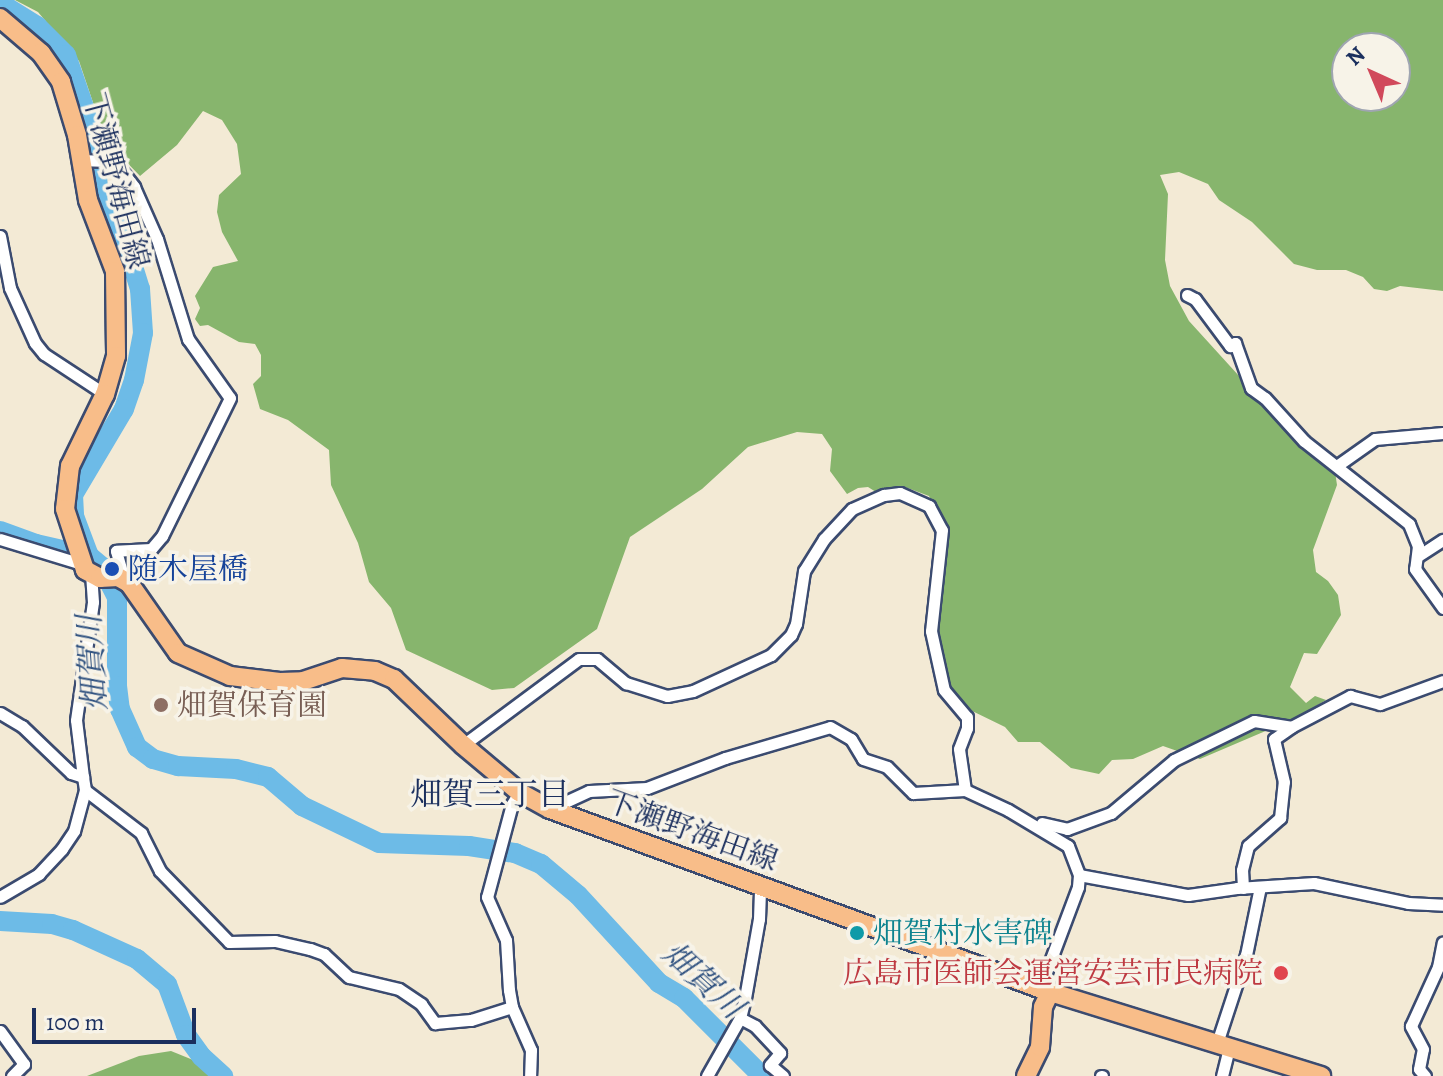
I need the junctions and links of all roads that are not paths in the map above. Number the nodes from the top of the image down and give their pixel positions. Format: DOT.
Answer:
graph roads {
  1 [pos="0,18"];
  2 [pos="80,160"];
  3 [pos="0,236"];
  4 [pos="1187,295"];
  5 [pos="105,394"];
  6 [pos="1443,433"];
  7 [pos="1338,465"];
  8 [pos="0,539"];
  9 [pos="1443,540"];
  10 [pos="1418,556"];
  11 [pos="96,568"];
  12 [pos="1443,608"];
  13 [pos="1443,681"];
  14 [pos="0,713"];
  15 [pos="1291,727"];
  16 [pos="463,745"];
  17 [pos="83,777"];
  18 [pos="85,790"];
  19 [pos="965,790"];
  20 [pos="519,792"];
  21 [pos="550,809"];
  22 [pos="1008,810"];
  23 [pos="1079,875"];
  24 [pos="760,886"];
  25 [pos="1260,887"];
  26 [pos="1243,888"];
  27 [pos="0,897"];
  28 [pos="1443,905"];
  29 [pos="1443,942"];
  30 [pos="1045,990"];
  31 [pos="512,1007"];
  32 [pos="740,1018"];
  33 [pos="0,1031"];
  34 [pos="1223,1045"];
  35 [pos="1226,1075"];
  36 [pos="12,1076"];
  37 [pos="530,1076"];
  38 [pos="707,1076"];
  39 [pos="783,1076"];
  40 [pos="1026,1076"];
  41 [pos="1321,1076"];
  42 [pos="1425,1076"];
  1 -- 2 [label="main road, 下瀬野海田線"];
  2 -- 5 [label="main road, 下瀬野海田線"];
  2 -- 11 [label="street"];
  3 -- 5 [label="street"];
  4 -- 7 [label="street"];
  5 -- 11 [label="main road, 下瀬野海田線"];
  6 -- 7 [label="street"];
  7 -- 10 [label="street"];
  8 -- 11 [label="street"];
  9 -- 10 [label="street"];
  10 -- 12 [label="street"];
  11 -- 16 [label="main road, 下瀬野海田線"];
  11 -- 17 [label="street"];
  13 -- 15 [label="street"];
  14 -- 17 [label="street"];
  15 -- 22 [label="street"];
  15 -- 26 [label="street"];
  16 -- 19 [label="street"];
  16 -- 20 [label="main road, 下瀬野海田線"];
  17 -- 18 [label="street"];
  18 -- 27 [label="street"];
  18 -- 31 [label="street"];
  19 -- 21 [label="street"];
  19 -- 22 [label="street"];
  20 -- 21 [label="main road, 下瀬野海田線"];
  20 -- 31 [label="street"];
  21 -- 24 [label="main road, 下瀬野海田線"];
  22 -- 23 [label="street"];
  23 -- 26 [label="street"];
  23 -- 30 [label="street"];
  24 -- 30 [label="main road, 下瀬野海田線"];
  24 -- 32 [label="street"];
  25 -- 26 [label="street"];
  25 -- 28 [label="street"];
  25 -- 34 [label="street"];
  29 -- 42 [label="street"];
  30 -- 34 [label="main road, 下瀬野海田線"];
  30 -- 40 [label="main road"];
  31 -- 37 [label="street"];
  32 -- 38 [label="street"];
  32 -- 39 [label="street"];
  33 -- 36 [label="street"];
  34 -- 35 [label="street"];
  34 -- 41 [label="main road, 下瀬野海田線"];
}
